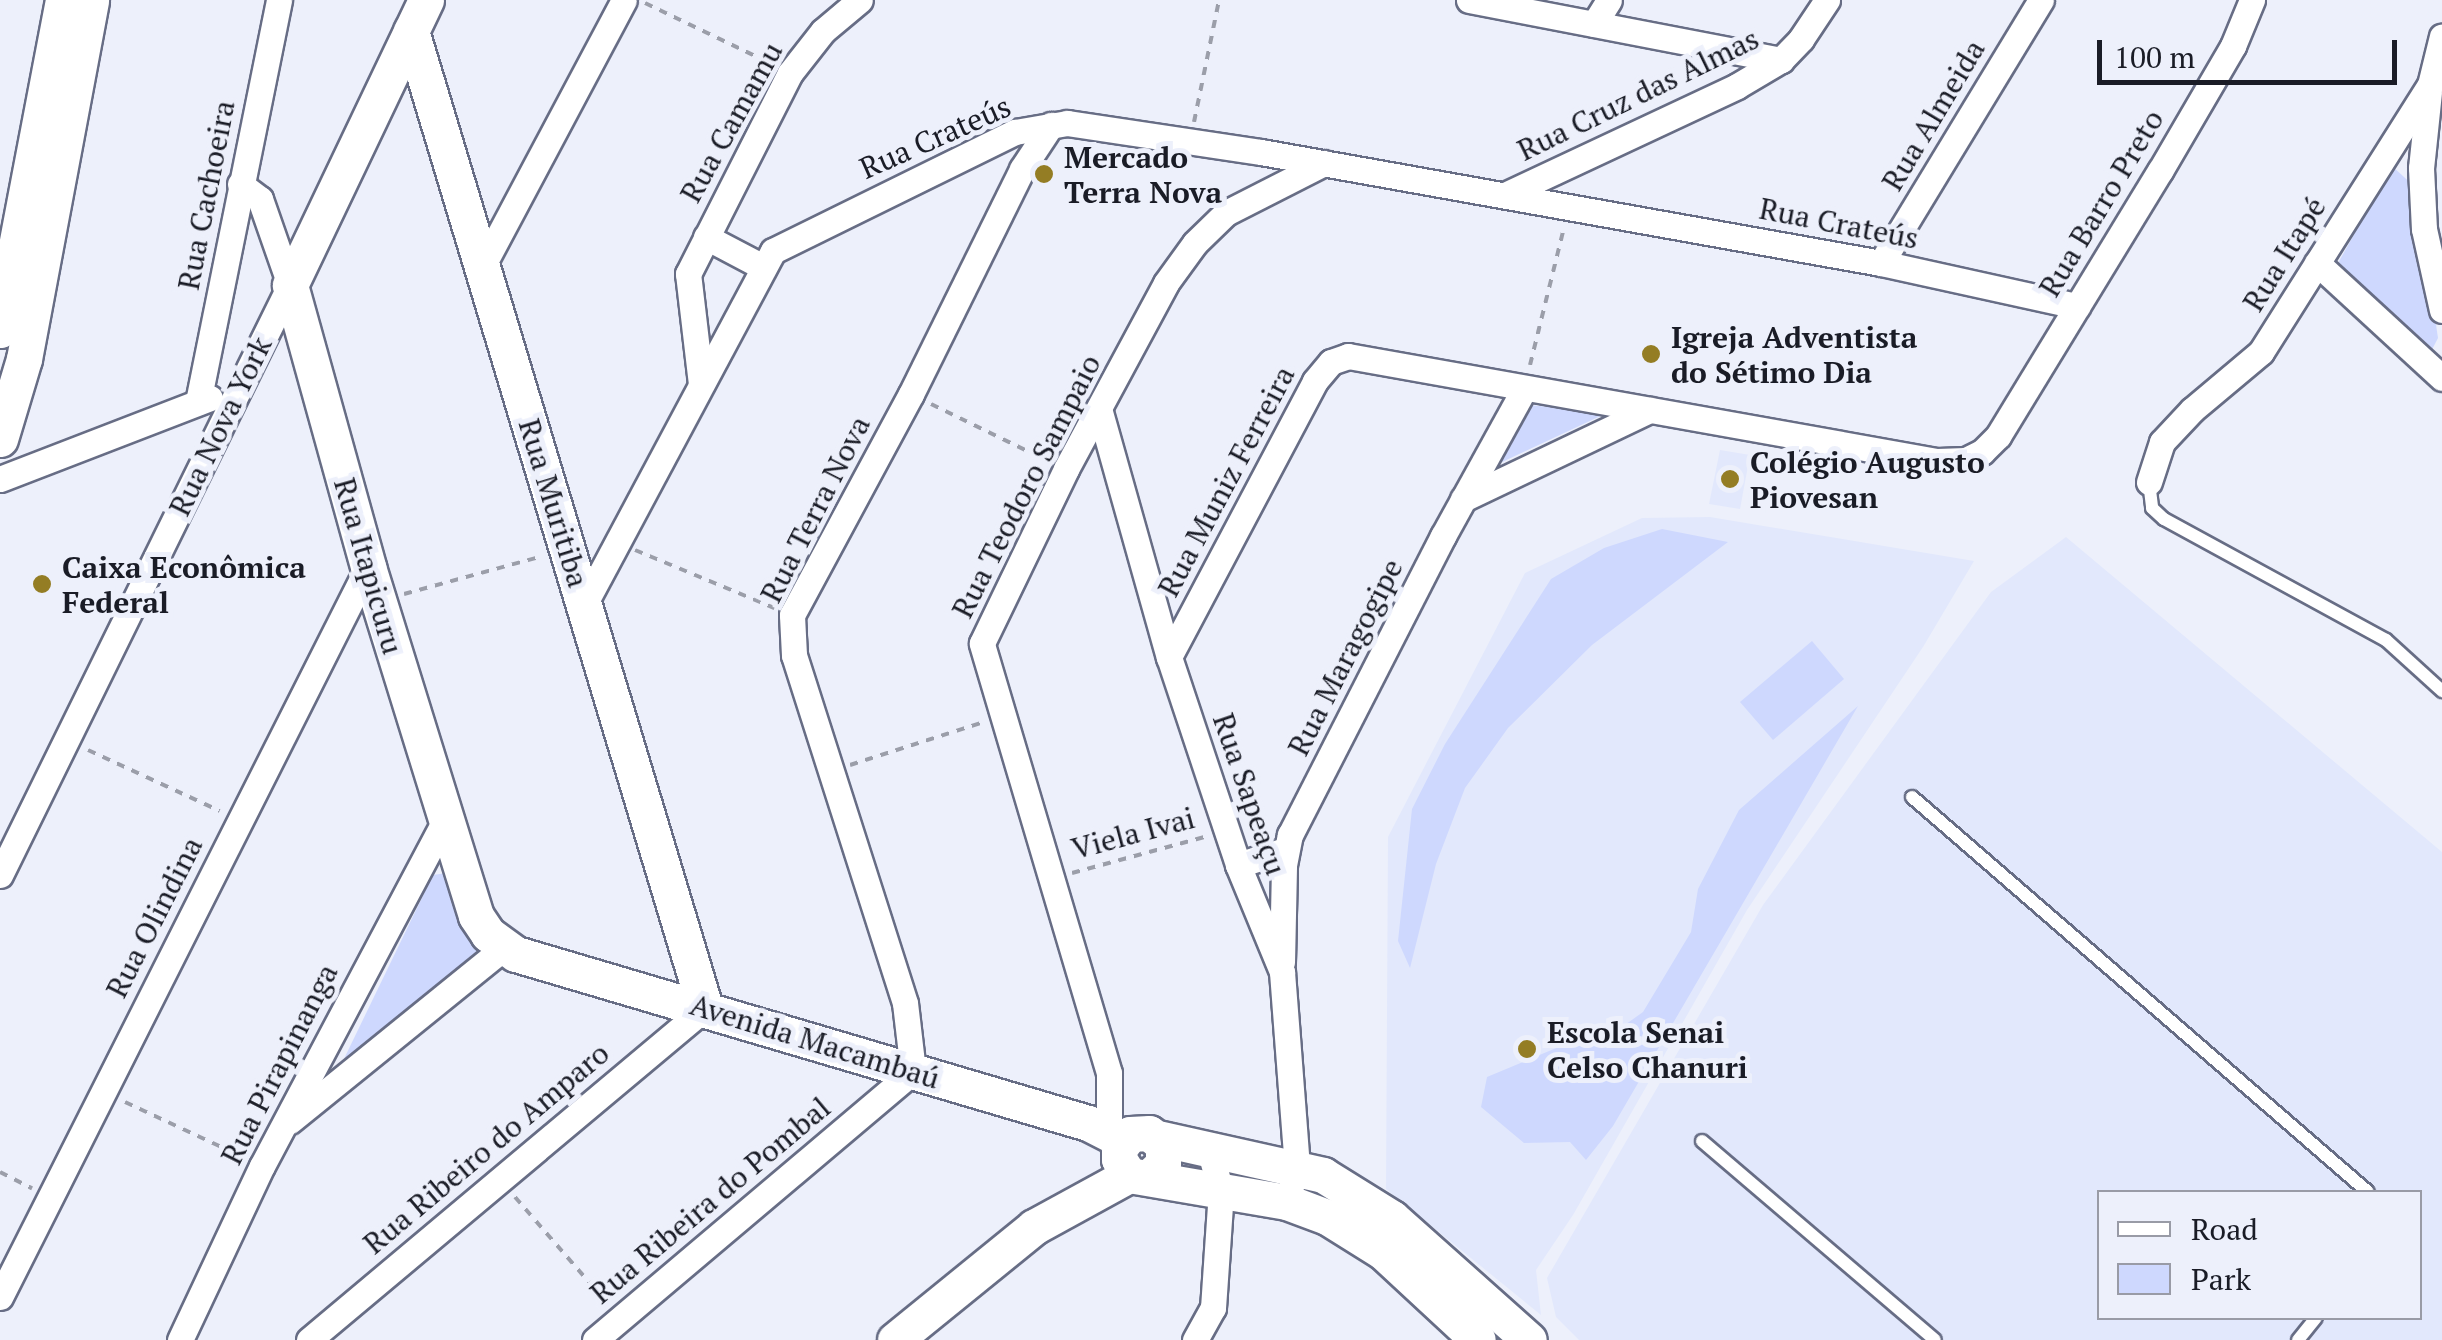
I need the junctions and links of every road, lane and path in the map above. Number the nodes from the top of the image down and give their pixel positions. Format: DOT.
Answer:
graph roads {
  1 [pos="63,0"];
  2 [pos="91,0"];
  3 [pos="279,0"];
  4 [pos="624,0"];
  5 [pos="638,0"];
  6 [pos="860,0"];
  7 [pos="1219,0"];
  8 [pos="1468,0"];
  9 [pos="1609,0"];
  10 [pos="1826,0"];
  11 [pos="2041,0"];
  12 [pos="2252,0"];
  13 [pos="418,15"];
  14 [pos="1594,24"];
  15 [pos="2441,42"];
  16 [pos="1782,60"];
  17 [pos="790,73"];
  18 [pos="428,84"];
  19 [pos="2430,85"];
  20 [pos="380,95"];
  21 [pos="1052,126"];
  22 [pos="1015,132"];
  23 [pos="1190,142"];
  24 [pos="1261,152"];
  25 [pos="1324,162"];
  26 [pos="1022,169"];
  27 [pos="1560,169"];
  28 [pos="240,184"];
  29 [pos="1509,193"];
  30 [pos="1250,197"];
  31 [pos="517,202"];
  32 [pos="1578,207"];
  33 [pos="466,215"];
  34 [pos="706,236"];
  35 [pos="2317,262"];
  36 [pos="1881,263"];
  37 [pos="761,266"];
  38 [pos="482,267"];
  39 [pos="290,285"];
  40 [pos="2077,306"];
  41 [pos="2442,310"];
  42 [pos="0,330"];
  43 [pos="2442,378"];
  44 [pos="701,384"];
  45 [pos="238,389"];
  46 [pos="1524,389"];
  47 [pos="911,394"];
  48 [pos="189,405"];
  49 [pos="1650,410"];
  50 [pos="1100,412"];
  51 [pos="216,432"];
  52 [pos="1998,436"];
  53 [pos="0,439"];
  54 [pos="1066,469"];
  55 [pos="0,480"];
  56 [pos="2149,482"];
  57 [pos="1463,499"];
  58 [pos="621,543"];
  59 [pos="568,550"];
  60 [pos="368,567"];
  61 [pos="399,596"];
  62 [pos="585,603"];
  63 [pos="792,616"];
  64 [pos="1169,657"];
  65 [pos="2442,691"];
  66 [pos="1002,716"];
  67 [pos="65,740"];
  68 [pos="831,771"];
  69 [pos="1912,797"];
  70 [pos="239,820"];
  71 [pos="444,822"];
  72 [pos="1226,831"];
  73 [pos="1285,850"];
  74 [pos="1238,865"];
  75 [pos="0,875"];
  76 [pos="1052,879"];
  77 [pos="504,948"];
  78 [pos="1282,972"];
  79 [pos="705,1008"];
  80 [pos="913,1071"];
  81 [pos="102,1091"];
  82 [pos="284,1126"];
  83 [pos="1702,1141"];
  84 [pos="1134,1152"];
  85 [pos="1210,1152"];
  86 [pos="262,1166"];
  87 [pos="1297,1166"];
  88 [pos="0,1172"];
  89 [pos="498,1178"];
  90 [pos="2366,1190"];
  91 [pos="1221,1191"];
  92 [pos="50,1196"];
  93 [pos="1287,1202"];
  94 [pos="0,1297"];
  95 [pos="621,1319"];
  96 [pos="2314,1320"];
  97 [pos="904,1337"];
  98 [pos="180,1340"];
  99 [pos="309,1340"];
  100 [pos="595,1340"];
  101 [pos="1196,1340"];
  102 [pos="1478,1340"];
  103 [pos="1529,1340"];
  104 [pos="1935,1340"];
  105 [pos="2298,1340"];
  1 -- 42 [label="street"];
  2 -- 53 [label="street"];
  3 -- 28 [label="street, Rua Cachoeira"];
  4 -- 31 [label="street"];
  5 -- 17 [label="path"];
  6 -- 17 [label="street, Rua Camamu"];
  7 -- 23 [label="path"];
  8 -- 14 [label="street"];
  9 -- 14 [label="street"];
  10 -- 16 [label="street, Rua Cruz das Almas"];
  11 -- 36 [label="street, Rua Almeida"];
  12 -- 40 [label="street, Rua Barro Preto"];
  13 -- 18 [label="street, Rua Muritiba"];
  13 -- 20 [label="street, Rua Nova York"];
  14 -- 16 [label="street"];
  15 -- 19 [label="street, Rua Itapé"];
  16 -- 27 [label="street, Rua Cruz das Almas"];
  17 -- 34 [label="street, Rua Camamu"];
  18 -- 20 [label="street"];
  18 -- 33 [label="street, Rua Muritiba"];
  19 -- 35 [label="street, Rua Itapé"];
  19 -- 41 [label="street"];
  20 -- 39 [label="street, Rua Nova York"];
  21 -- 22 [label="street, Rua Crateús"];
  21 -- 23 [label="street, Rua Crateús"];
  21 -- 26 [label="street, Rua Terra Nova"];
  22 -- 26 [label="street"];
  22 -- 37 [label="street, Rua Crateús"];
  23 -- 24 [label="street, Rua Crateús"];
  24 -- 25 [label="street, Rua Crateús"];
  24 -- 30 [label="street"];
  25 -- 29 [label="street, Rua Crateús"];
  25 -- 30 [label="street, Rua Teodoro Sampaio"];
  26 -- 47 [label="street, Rua Terra Nova"];
  27 -- 29 [label="street, Rua Cruz das Almas"];
  27 -- 32 [label="street"];
  28 -- 39 [label="street, Rua Itapicuru"];
  28 -- 48 [label="street, Rua Cachoeira"];
  29 -- 32 [label="street, Rua Crateús"];
  30 -- 50 [label="street, Rua Teodoro Sampaio"];
  31 -- 33 [label="street"];
  31 -- 38 [label="street"];
  32 -- 36 [label="street, Rua Crateús"];
  32 -- 46 [label="path"];
  33 -- 38 [label="street, Rua Muritiba"];
  34 -- 37 [label="street, Rua Camamu"];
  34 -- 44 [label="street, Rua Camamu"];
  35 -- 43 [label="street"];
  35 -- 56 [label="street, Rua Itapé"];
  36 -- 40 [label="street, Rua Crateús"];
  37 -- 44 [label="street, Rua Crateús"];
  38 -- 59 [label="street, Rua Muritiba"];
  39 -- 45 [label="street, Rua Nova York"];
  39 -- 60 [label="street, Rua Itapicuru"];
  40 -- 52 [label="street, Rua Barro Preto"];
  44 -- 58 [label="street, Rua Crateús"];
  45 -- 48 [label="street"];
  45 -- 51 [label="street, Rua Nova York"];
  46 -- 49 [label="street, Rua Muniz Ferreira"];
  46 -- 57 [label="street, Rua Maragogipe"];
  46 -- 64 [label="street, Rua Muniz Ferreira"];
  47 -- 54 [label="path"];
  47 -- 63 [label="street, Rua Terra Nova"];
  48 -- 51 [label="street"];
  48 -- 55 [label="street"];
  49 -- 52 [label="street, Rua Muniz Ferreira"];
  49 -- 57 [label="street"];
  50 -- 54 [label="street, Rua Teodoro Sampaio"];
  50 -- 64 [label="street, Rua Sapeaçu"];
  51 -- 67 [label="street, Rua Nova York"];
  54 -- 66 [label="street, Rua Teodoro Sampaio"];
  56 -- 65 [label="lane"];
  57 -- 73 [label="street, Rua Maragogipe"];
  58 -- 62 [label="street, Rua Crateús"];
  58 -- 63 [label="path"];
  59 -- 61 [label="path"];
  59 -- 62 [label="street, Rua Muritiba"];
  60 -- 70 [label="street, Rua Olindina"];
  60 -- 71 [label="street, Rua Itapicuru"];
  62 -- 79 [label="street, Rua Muritiba"];
  63 -- 68 [label="street, Rua Terra Nova"];
  64 -- 72 [label="street, Rua Sapeaçu"];
  66 -- 68 [label="path"];
  66 -- 76 [label="street, Rua Teodoro Sampaio"];
  67 -- 70 [label="path"];
  67 -- 75 [label="street, Rua Nova York"];
  68 -- 80 [label="street, Rua Terra Nova"];
  69 -- 90 [label="lane"];
  70 -- 81 [label="street, Rua Olindina"];
  71 -- 77 [label="street, Rua Itapicuru"];
  71 -- 82 [label="street, Rua Pirapinanga"];
  72 -- 74 [label="street, Rua Sapeaçu"];
  72 -- 76 [label="path, Viela Ivai"];
  73 -- 74 [label="street"];
  73 -- 78 [label="street, Rua Maragogipe"];
  74 -- 78 [label="street, Rua Sapeaçu"];
  76 -- 84 [label="street, Rua Teodoro Sampaio"];
  77 -- 79 [label="street, Avenida Macambaú"];
  77 -- 82 [label="street"];
  78 -- 87 [label="street, Rua Sapeaçu"];
  79 -- 80 [label="street, Avenida Macambaú"];
  79 -- 89 [label="street, Rua Ribeiro do Amparo"];
  80 -- 84 [label="street, Avenida Macambaú"];
  80 -- 95 [label="street, Rua Ribeira do Pombal"];
  81 -- 86 [label="path"];
  81 -- 92 [label="street, Rua Olindina"];
  82 -- 86 [label="street, Rua Pirapinanga"];
  83 -- 104 [label="lane"];
  84 -- 85 [label="street"];
  84 -- 91 [label="street"];
  84 -- 97 [label="street"];
  85 -- 87 [label="street"];
  85 -- 91 [label="street"];
  86 -- 98 [label="street, Rua Pirapinanga"];
  87 -- 93 [label="street, Rua Sapeaçu"];
  87 -- 103 [label="street"];
  88 -- 92 [label="path"];
  89 -- 95 [label="path"];
  89 -- 99 [label="street, Rua Ribeiro do Amparo"];
  91 -- 93 [label="street"];
  91 -- 101 [label="street"];
  92 -- 94 [label="street, Rua Olindina"];
  93 -- 102 [label="street"];
  95 -- 100 [label="street, Rua Ribeira do Pombal"];
  96 -- 105 [label="lane"];
}
